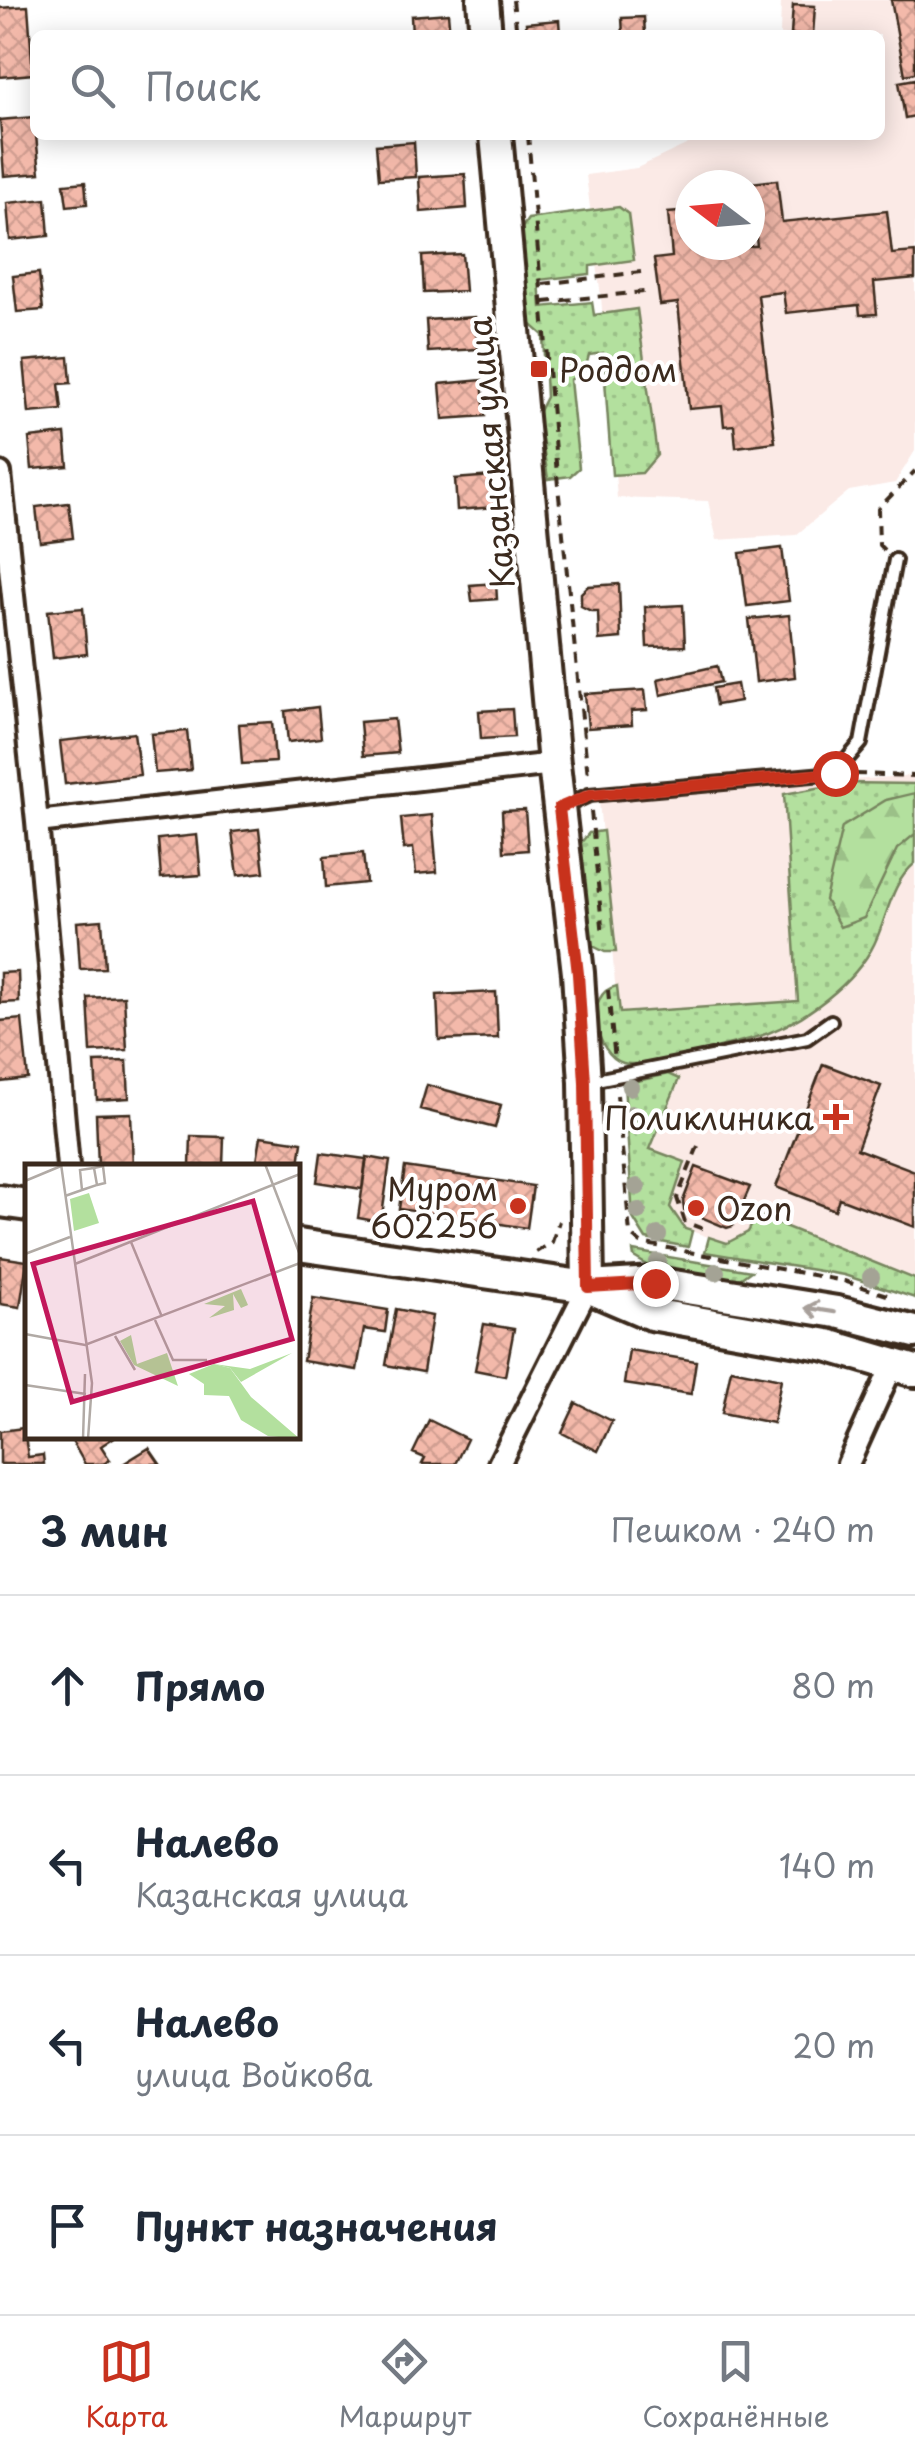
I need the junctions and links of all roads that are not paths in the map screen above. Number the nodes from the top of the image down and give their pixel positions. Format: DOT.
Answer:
graph roads {
  1 [pos="483,0"];
  2 [pos="486,30"];
  3 [pos="496,140"];
  4 [pos="0,473"];
  5 [pos="895,560"];
  6 [pos="554,764"];
  7 [pos="559,808"];
  8 [pos="37,822"];
  9 [pos="831,1021"];
  10 [pos="585,1082"];
  11 [pos="68,1164"];
  12 [pos="0,1201"];
  13 [pos="25,1205"];
  14 [pos="300,1244"];
  15 [pos="588,1287"];
  16 [pos="915,1332"];
  17 [pos="904,1368"];
  18 [pos="500,1464"];
  19 [pos="848,1464"];
  1 -- 2 [label="street"];
  3 -- 6 [label="street, Казанская улица"];
  4 -- 8 [label="street"];
  5 -- 7 [label="lane"];
  6 -- 7 [label="street, Казанская улица"];
  6 -- 8 [label="street"];
  7 -- 10 [label="street, Казанская улица"];
  8 -- 11 [label="street"];
  9 -- 10 [label="lane"];
  10 -- 15 [label="street, Казанская улица"];
  12 -- 13 [label="street"];
  14 -- 15 [label="street"];
  16 -- 15 [label="street, one-way"];
  15 -- 17 [label="street"];
  15 -- 18 [label="street"];
  17 -- 19 [label="street"];
}
